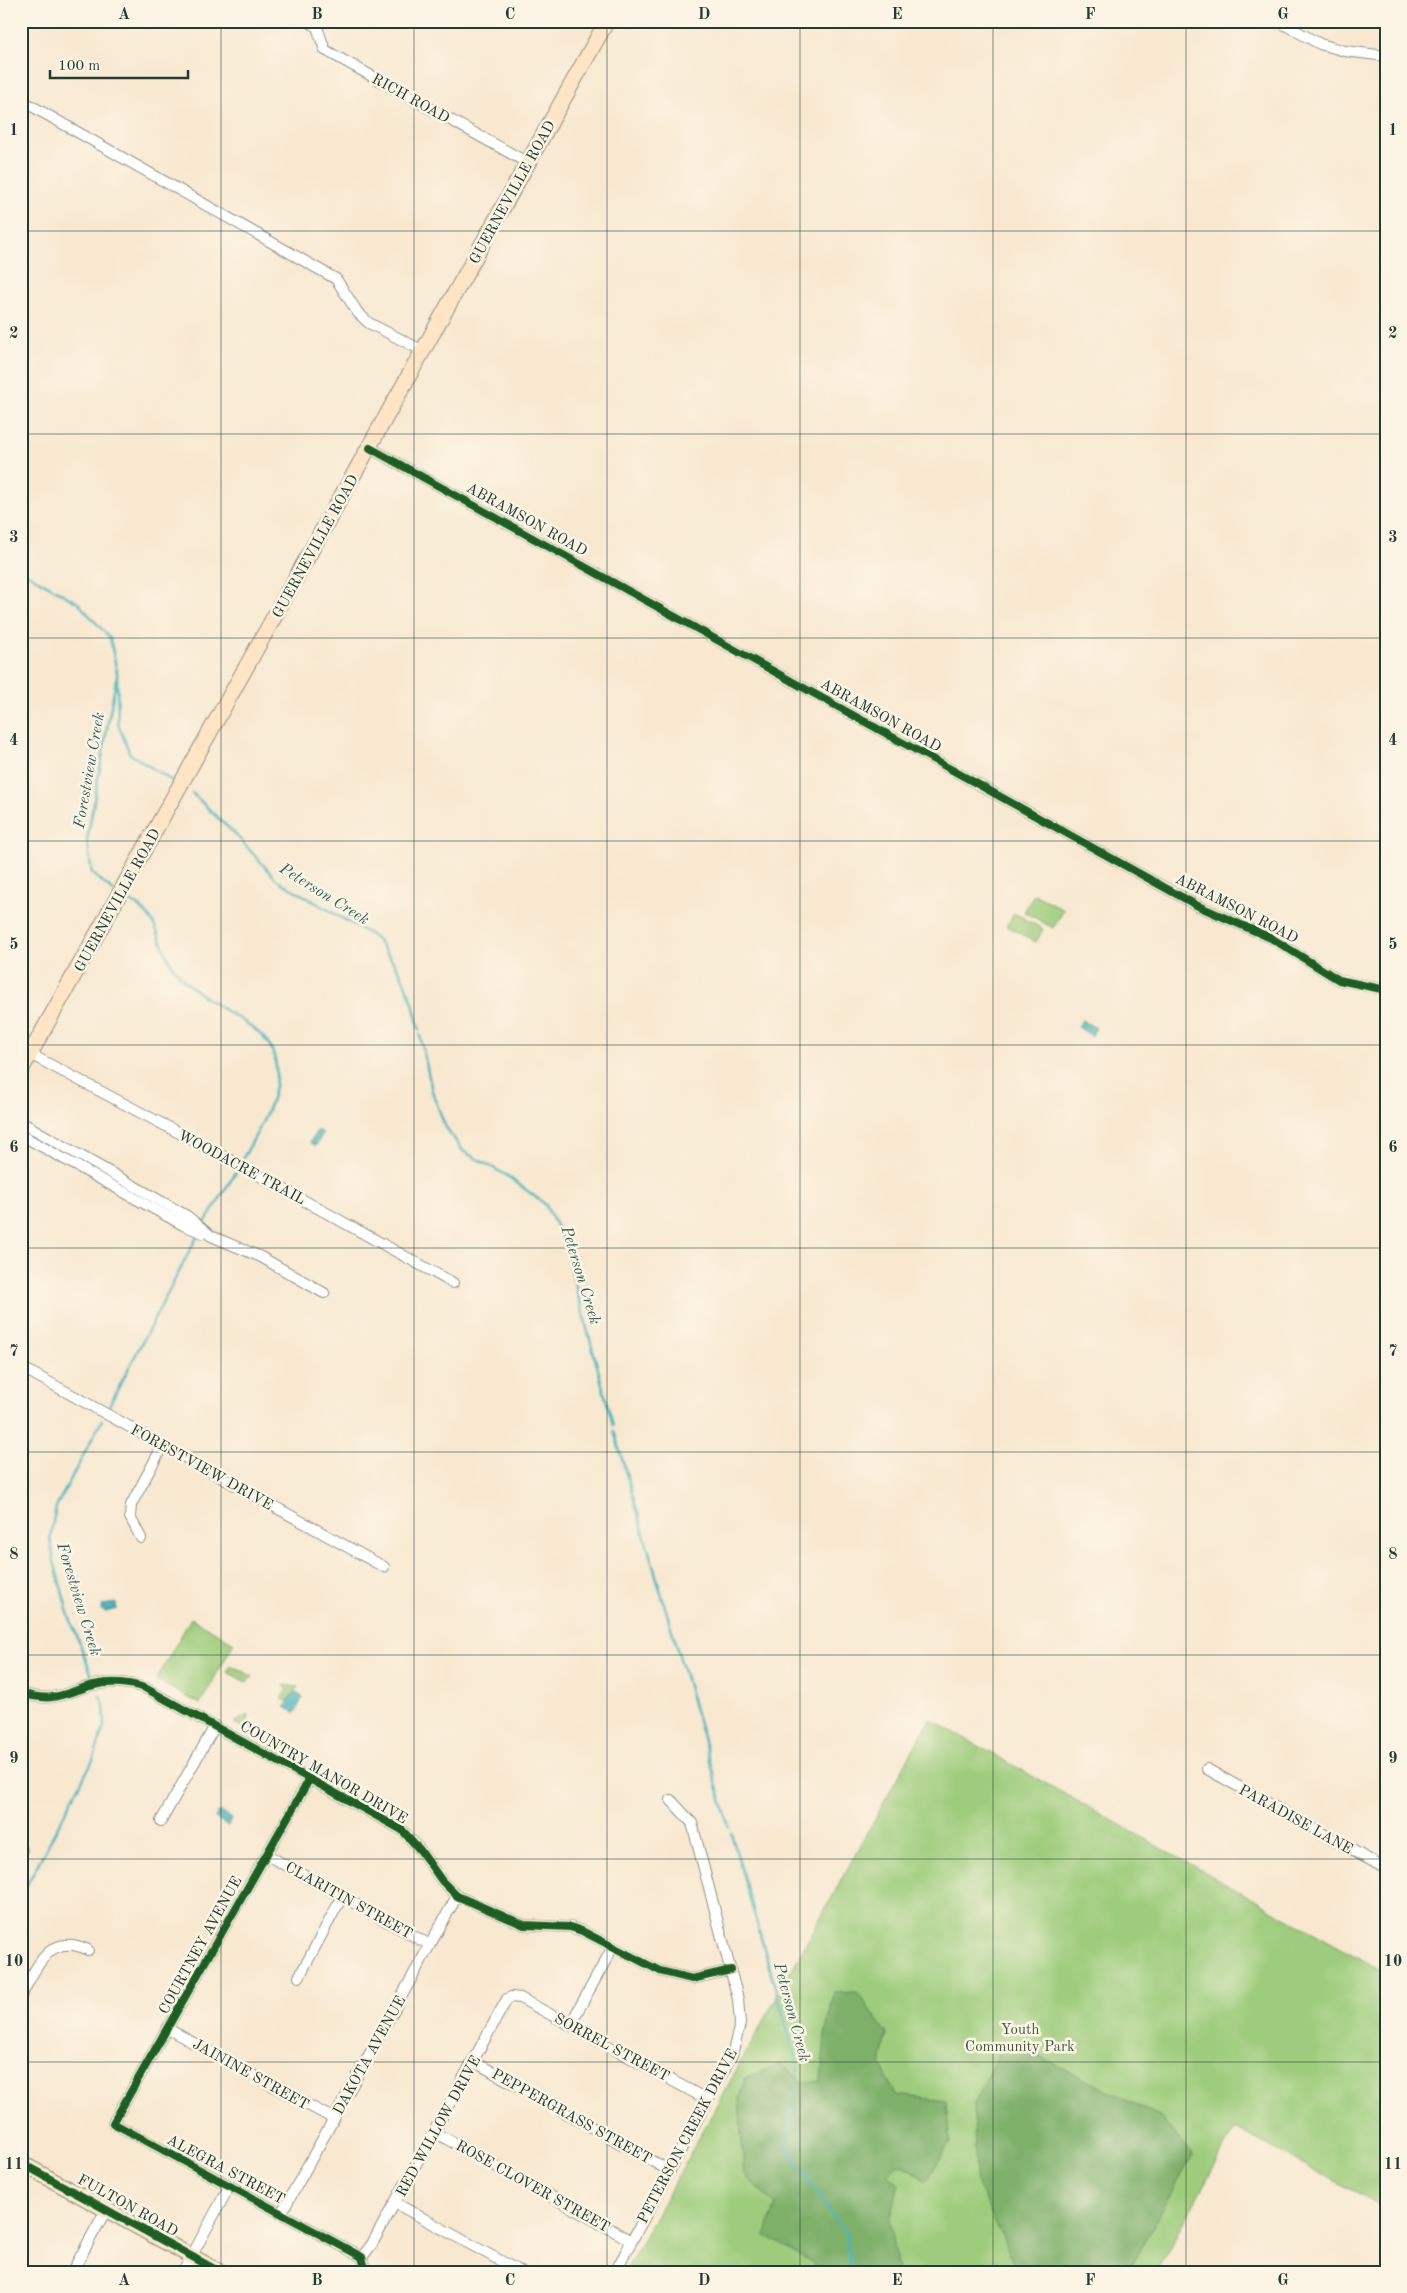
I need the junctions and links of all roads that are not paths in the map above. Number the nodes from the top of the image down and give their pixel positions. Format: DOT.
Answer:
graph roads {
  1 [pos="308,21"];
  2 [pos="607,21"];
  3 [pos="1278,21"];
  4 [pos="1386,56"];
  5 [pos="21,100"];
  6 [pos="528,163"];
  7 [pos="423,351"];
  8 [pos="370,448"];
  9 [pos="1386,990"];
  10 [pos="30,1054"];
  11 [pos="21,1070"];
  12 [pos="21,1122"];
  13 [pos="21,1135"];
  14 [pos="211,1236"];
  15 [pos="453,1283"];
  16 [pos="324,1293"];
  17 [pos="21,1367"];
  18 [pos="163,1445"];
  19 [pos="141,1538"];
  20 [pos="384,1567"];
  21 [pos="21,1692"];
  22 [pos="215,1726"];
  23 [pos="1207,1769"];
  24 [pos="309,1780"];
  25 [pos="670,1800"];
  26 [pos="161,1821"];
  27 [pos="267,1855"];
  28 [pos="1386,1869"];
  29 [pos="343,1896"];
  30 [pos="457,1896"];
  31 [pos="430,1946"];
  32 [pos="613,1947"];
  33 [pos="88,1950"];
  34 [pos="731,1970"];
  35 [pos="300,1977"];
  36 [pos="21,1996"];
  37 [pos="514,1996"];
  38 [pos="570,2025"];
  39 [pos="168,2029"];
  40 [pos="473,2061"];
  41 [pos="708,2100"];
  42 [pos="334,2119"];
  43 [pos="113,2123"];
  44 [pos="434,2132"];
  45 [pos="21,2164"];
  46 [pos="670,2171"];
  47 [pos="229,2186"];
  48 [pos="395,2203"];
  49 [pos="106,2210"];
  50 [pos="281,2214"];
  51 [pos="632,2241"];
  52 [pos="191,2256"];
  53 [pos="362,2257"];
  54 [pos="508,2269"];
  55 [pos="72,2272"];
  56 [pos="183,2272"];
  57 [pos="220,2272"];
  58 [pos="366,2272"];
  59 [pos="521,2272"];
  60 [pos="615,2272"];
  1 -- 6 [label="street, RICH ROAD"];
  2 -- 6 [label="main road, GUERNEVILLE ROAD"];
  3 -- 4 [label="street"];
  5 -- 7 [label="street"];
  6 -- 7 [label="main road, GUERNEVILLE ROAD"];
  7 -- 8 [label="main road, GUERNEVILLE ROAD"];
  8 -- 9 [label="street, ABRAMSON ROAD"];
  8 -- 10 [label="main road, GUERNEVILLE ROAD"];
  10 -- 11 [label="main road, GUERNEVILLE ROAD"];
  10 -- 15 [label="street, WOODACRE TRAIL"];
  12 -- 14 [label="street"];
  13 -- 14 [label="street"];
  14 -- 16 [label="street"];
  17 -- 18 [label="street, FORESTVIEW DRIVE"];
  18 -- 19 [label="street"];
  18 -- 20 [label="street, FORESTVIEW DRIVE"];
  21 -- 22 [label="street, COUNTRY MANOR DRIVE"];
  22 -- 24 [label="street, COUNTRY MANOR DRIVE"];
  22 -- 26 [label="street"];
  23 -- 28 [label="street, PARADISE LANE"];
  24 -- 27 [label="street, COURTNEY AVENUE"];
  24 -- 30 [label="street, COUNTRY MANOR DRIVE"];
  25 -- 34 [label="street, PETERSON CREEK DRIVE"];
  27 -- 29 [label="street, CLARITIN STREET"];
  27 -- 39 [label="street, COURTNEY AVENUE"];
  29 -- 31 [label="street, CLARITIN STREET"];
  29 -- 35 [label="street"];
  30 -- 31 [label="street, DAKOTA AVENUE"];
  30 -- 32 [label="street, COUNTRY MANOR DRIVE"];
  31 -- 42 [label="street, DAKOTA AVENUE"];
  32 -- 34 [label="street, COUNTRY MANOR DRIVE"];
  32 -- 38 [label="street"];
  33 -- 36 [label="street"];
  34 -- 41 [label="street, PETERSON CREEK DRIVE"];
  37 -- 38 [label="street, SORREL STREET"];
  37 -- 40 [label="street, RED WILLOW DRIVE"];
  38 -- 41 [label="street, SORREL STREET"];
  39 -- 42 [label="street, JAININE STREET"];
  39 -- 43 [label="street, COURTNEY AVENUE"];
  40 -- 44 [label="street, RED WILLOW DRIVE"];
  40 -- 46 [label="street, PEPPERGRASS STREET"];
  41 -- 46 [label="street, PETERSON CREEK DRIVE"];
  42 -- 50 [label="street, DAKOTA AVENUE"];
  43 -- 47 [label="street, ALEGRA STREET"];
  44 -- 48 [label="street, RED WILLOW DRIVE"];
  44 -- 51 [label="street, ROSE CLOVER STREET"];
  45 -- 49 [label="main road, FULTON ROAD"];
  46 -- 51 [label="street, PETERSON CREEK DRIVE"];
  47 -- 50 [label="street, ALEGRA STREET"];
  47 -- 52 [label="street"];
  48 -- 53 [label="street, RED WILLOW DRIVE"];
  48 -- 54 [label="street"];
  49 -- 52 [label="main road, FULTON ROAD"];
  49 -- 55 [label="street"];
  50 -- 53 [label="street, ALEGRA STREET"];
  51 -- 60 [label="street, PETERSON CREEK DRIVE"];
  52 -- 56 [label="street"];
  52 -- 57 [label="main road, FULTON ROAD"];
  53 -- 58 [label="street"];
  54 -- 59 [label="street"];
}
